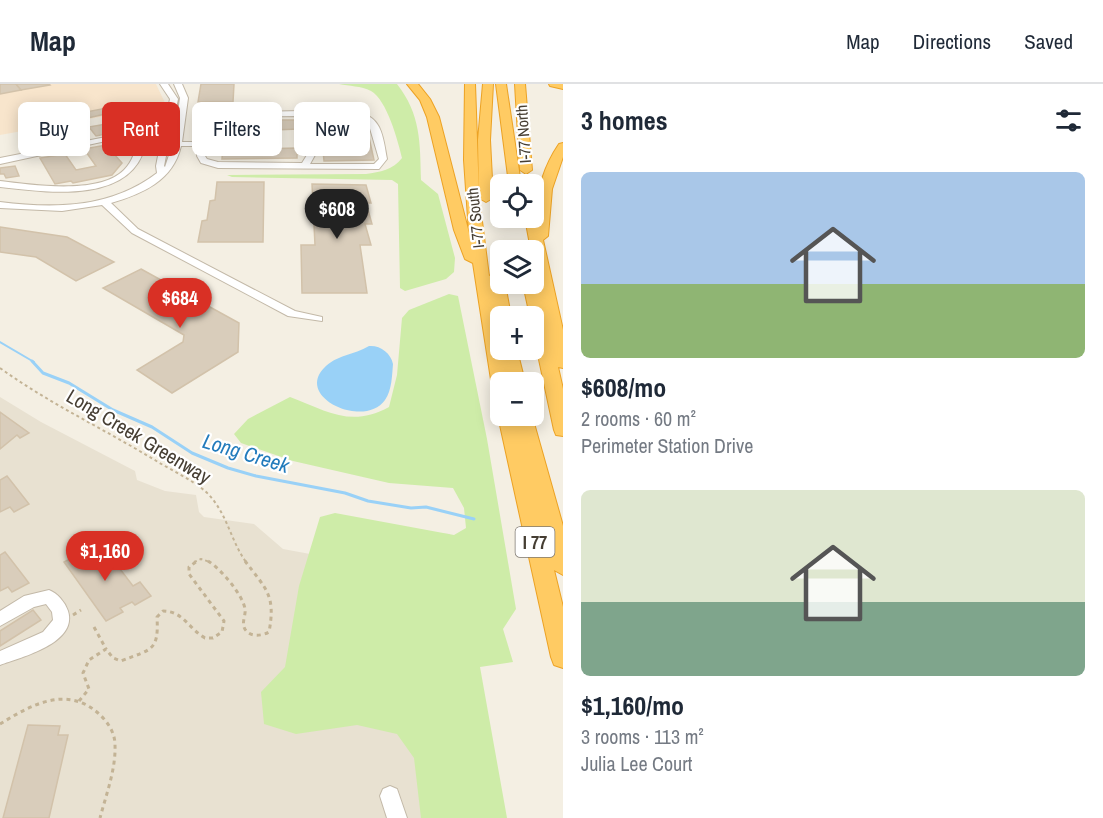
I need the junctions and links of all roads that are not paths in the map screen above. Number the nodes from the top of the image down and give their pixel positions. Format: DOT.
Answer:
graph roads {
  1 [pos="164,84"];
  2 [pos="412,84"];
  3 [pos="470,84"];
  4 [pos="488,84"];
  5 [pos="501,84"];
  6 [pos="520,84"];
  7 [pos="554,84"];
  8 [pos="179,85"];
  9 [pos="563,86"];
  10 [pos="176,102"];
  11 [pos="180,104"];
  12 [pos="370,119"];
  13 [pos="102,141"];
  14 [pos="563,147"];
  15 [pos="136,156"];
  16 [pos="162,156"];
  17 [pos="173,156"];
  18 [pos="201,156"];
  19 [pos="310,156"];
  20 [pos="0,161"];
  21 [pos="305,165"];
  22 [pos="162,172"];
  23 [pos="514,174"];
  24 [pos="526,174"];
  25 [pos="0,184"];
  26 [pos="0,198"];
  27 [pos="98,202"];
  28 [pos="0,205"];
  29 [pos="540,240"];
  30 [pos="544,281"];
  31 [pos="533,294"];
  32 [pos="485,298"];
  33 [pos="501,306"];
  34 [pos="318,319"];
  35 [pos="563,363"];
  36 [pos="498,372"];
  37 [pos="509,426"];
  38 [pos="527,426"];
  39 [pos="563,430"];
  40 [pos="563,566"];
  41 [pos="0,619"];
  42 [pos="563,657"];
  43 [pos="0,658"];
  44 [pos="390,796"];
  45 [pos="397,818"];
  1 -- 10 [label="street"];
  2 -- 32 [label="highway"];
  3 -- 32 [label="highway, I-77 South"];
  4 -- 33 [label="highway"];
  5 -- 23 [label="highway"];
  6 -- 24 [label="highway, I-77 North"];
  7 -- 9 [label="highway"];
  8 -- 11 [label="street"];
  12 -- 21 [label="street"];
  13 -- 20 [label="street"];
  14 -- 29 [label="highway"];
  15 -- 25 [label="street"];
  16 -- 22 [label="street"];
  17 -- 22 [label="street"];
  18 -- 21 [label="street"];
  19 -- 21 [label="street"];
  22 -- 27 [label="street"];
  26 -- 27 [label="street"];
  27 -- 28 [label="street"];
  27 -- 34 [label="street"];
  30 -- 35 [label="highway"];
  31 -- 39 [label="highway"];
  32 -- 36 [label="highway, I-77 South"];
  37 -- 42 [label="highway, I 77"];
  38 -- 40 [label="highway, I 77"];
  41 -- 43 [label="street"];
  44 -- 45 [label="street"];
}
